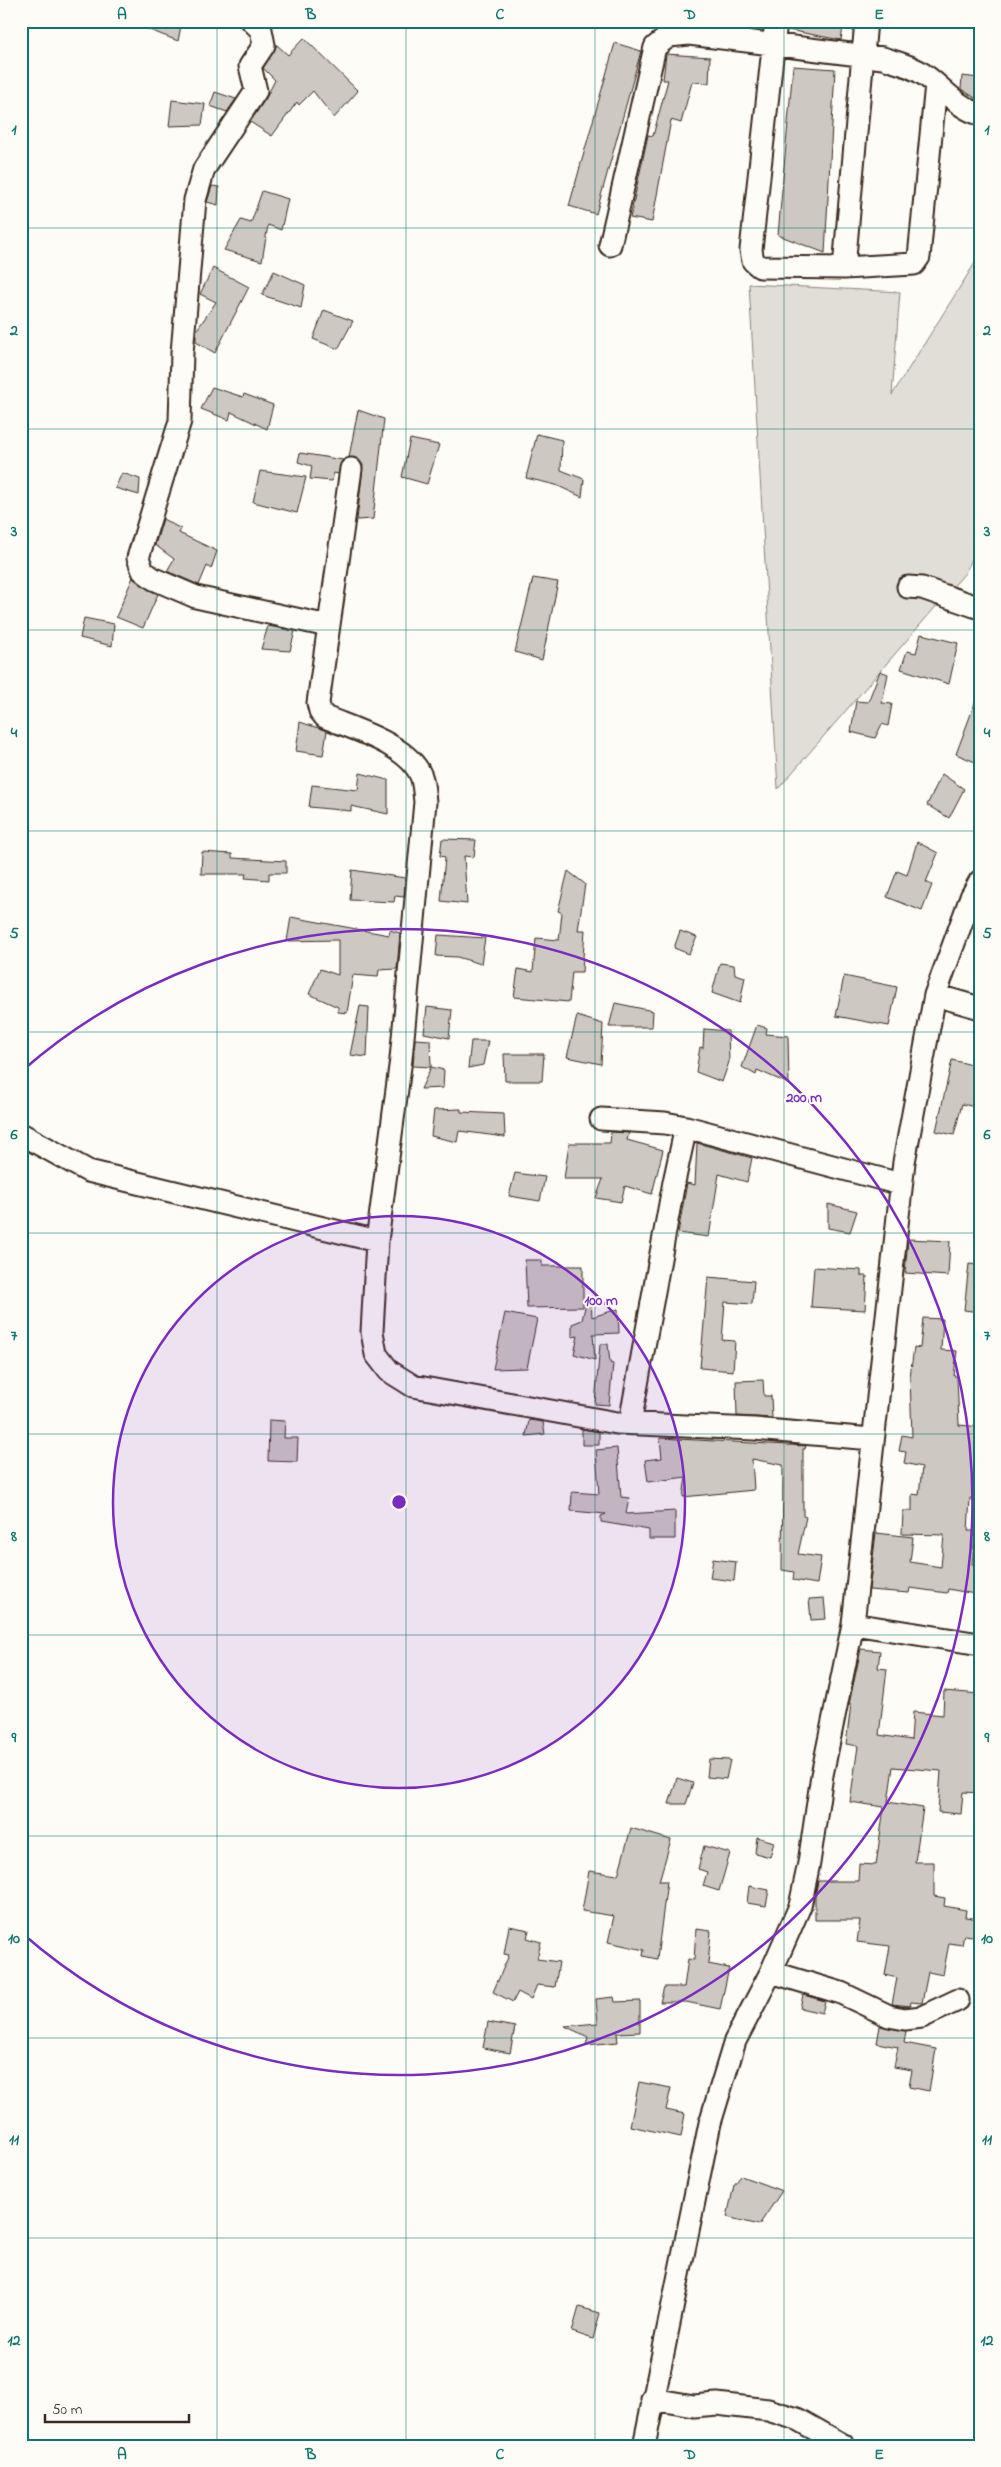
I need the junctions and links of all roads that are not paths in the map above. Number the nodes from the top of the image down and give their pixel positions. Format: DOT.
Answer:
graph roads {
  1 [pos="252,21"];
  2 [pos="776,21"];
  3 [pos="866,21"];
  4 [pos="774,46"];
  5 [pos="864,56"];
  6 [pos="936,84"];
  7 [pos="980,114"];
  8 [pos="610,245"];
  9 [pos="844,268"];
  10 [pos="351,469"];
  11 [pos="908,587"];
  12 [pos="980,608"];
  13 [pos="328,626"];
  14 [pos="980,881"];
  15 [pos="935,995"];
  16 [pos="980,1008"];
  17 [pos="601,1119"];
  18 [pos="686,1127"];
  19 [pos="21,1134"];
  20 [pos="900,1184"];
  21 [pos="377,1241"];
  22 [pos="630,1423"];
  23 [pos="872,1439"];
  24 [pos="853,1624"];
  25 [pos="980,1644"];
  26 [pos="771,1972"];
  27 [pos="958,2000"];
  28 [pos="652,2399"];
  29 [pos="843,2445"];
  30 [pos="644,2446"];
  1 -- 13 [label="street"];
  2 -- 4 [label="street"];
  3 -- 5 [label="street"];
  4 -- 5 [label="street"];
  4 -- 8 [label="street"];
  4 -- 9 [label="street"];
  5 -- 6 [label="street"];
  5 -- 9 [label="street"];
  6 -- 7 [label="street"];
  6 -- 9 [label="street"];
  10 -- 13 [label="street"];
  11 -- 12 [label="street"];
  13 -- 21 [label="street"];
  14 -- 15 [label="street"];
  15 -- 16 [label="street"];
  15 -- 20 [label="street"];
  17 -- 18 [label="street"];
  18 -- 20 [label="street"];
  18 -- 22 [label="street"];
  19 -- 21 [label="street"];
  20 -- 23 [label="street"];
  21 -- 22 [label="street"];
  22 -- 23 [label="street"];
  23 -- 24 [label="street"];
  24 -- 25 [label="street"];
  24 -- 26 [label="street"];
  26 -- 27 [label="street"];
  26 -- 28 [label="street"];
  28 -- 29 [label="street"];
  28 -- 30 [label="street"];
}
